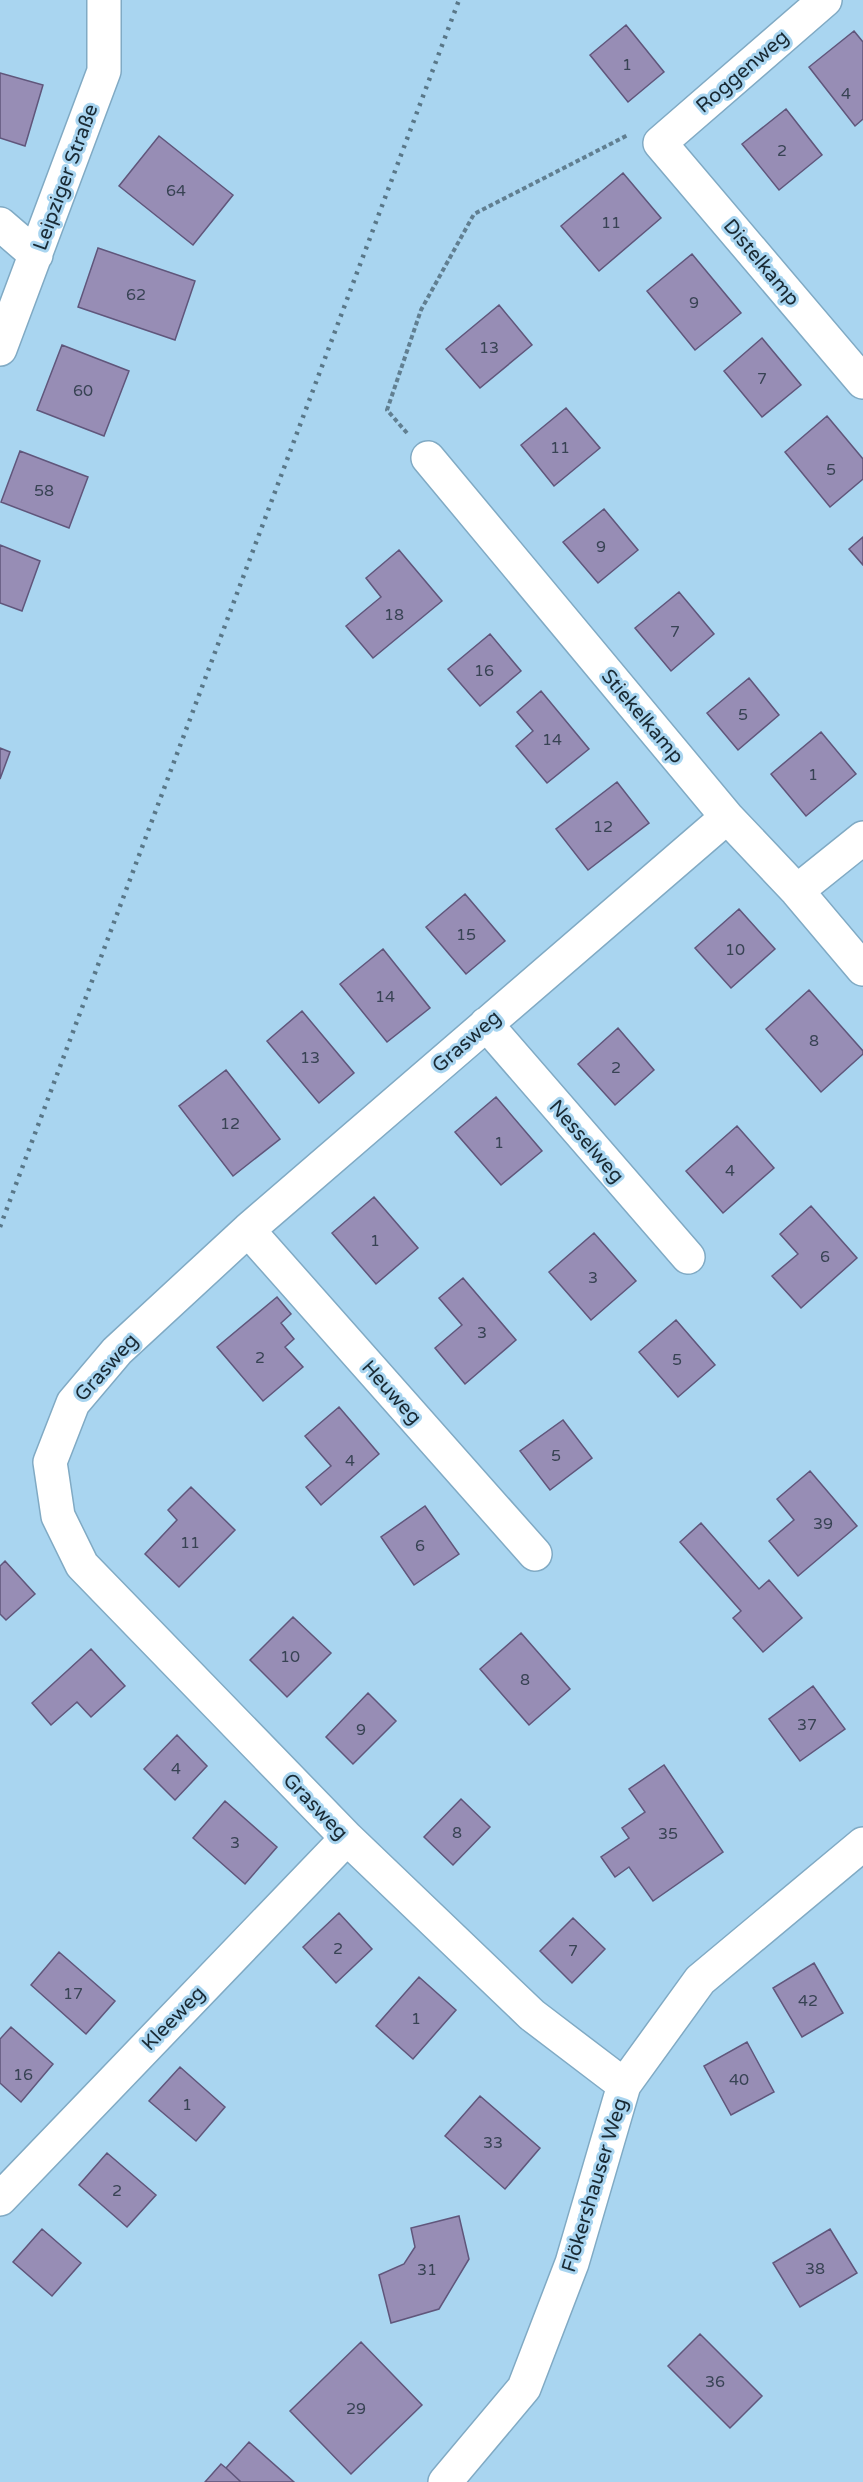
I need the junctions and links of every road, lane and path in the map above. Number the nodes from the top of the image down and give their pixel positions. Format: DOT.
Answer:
graph roads {
  1 [pos="104,0"];
  2 [pos="825,0"];
  3 [pos="660,143"];
  4 [pos="0,224"];
  5 [pos="36,255"];
  6 [pos="0,349"];
  7 [pos="863,382"];
  8 [pos="428,458"];
  9 [pos="727,817"];
  10 [pos="863,838"];
  11 [pos="797,891"];
  12 [pos="863,969"];
  13 [pos="486,1024"];
  14 [pos="248,1230"];
  15 [pos="688,1257"];
  16 [pos="535,1554"];
  17 [pos="347,1838"];
  18 [pos="863,1844"];
  19 [pos="624,2085"];
  20 [pos="0,2199"];
  21 [pos="446,2482"];
  1 -- 5 [label="street, Leipziger Straße"];
  2 -- 3 [label="street, Roggenweg"];
  3 -- 7 [label="street, Distelkamp"];
  3 -- 8 [label="path"];
  4 -- 5 [label="street"];
  5 -- 6 [label="street, Leipziger Straße"];
  8 -- 9 [label="street, Stiekelkamp"];
  9 -- 11 [label="street, Stiekelkamp"];
  9 -- 13 [label="street, Grasweg"];
  10 -- 11 [label="street"];
  11 -- 12 [label="street, Stiekelkamp"];
  13 -- 14 [label="street, Grasweg"];
  13 -- 15 [label="street, Nesselweg"];
  14 -- 16 [label="street, Heuweg"];
  14 -- 17 [label="street, Grasweg"];
  17 -- 19 [label="street, Grasweg"];
  17 -- 20 [label="street, Kleeweg"];
  18 -- 19 [label="street, Flökershauser Weg"];
  19 -- 21 [label="street, Flökershauser Weg"];
}
